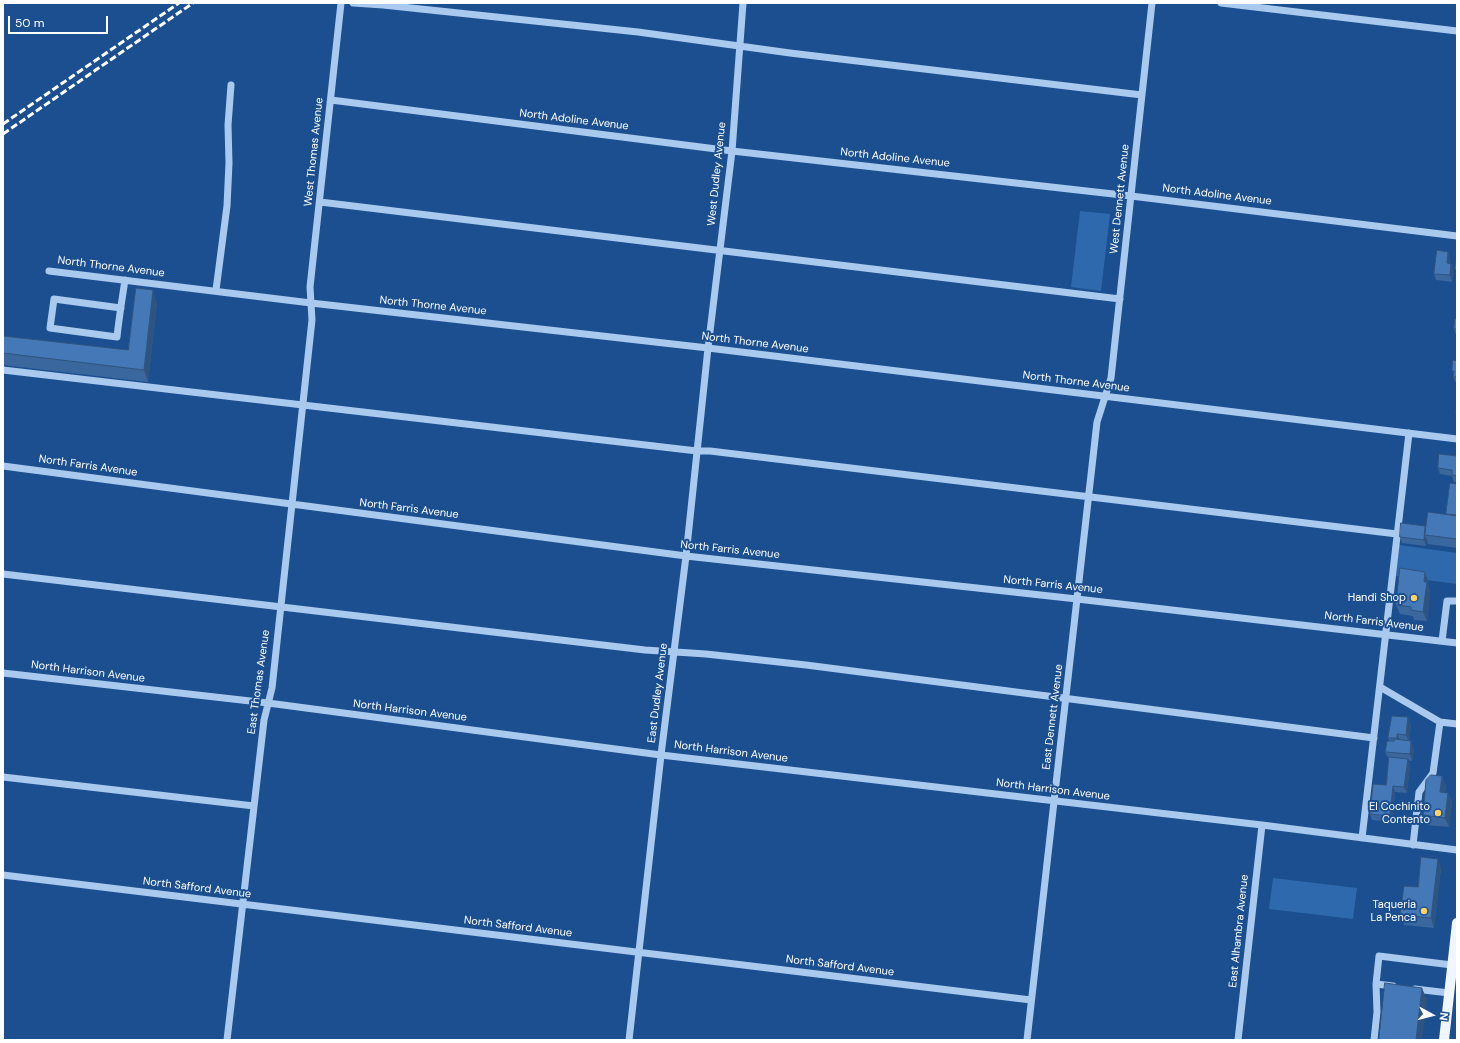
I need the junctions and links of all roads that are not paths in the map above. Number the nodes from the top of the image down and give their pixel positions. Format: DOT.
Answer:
graph roads {
  1 [pos="341,3"];
  2 [pos="353,3"];
  3 [pos="743,3"];
  4 [pos="1152,3"];
  5 [pos="1221,3"];
  6 [pos="1457,31"];
  7 [pos="740,46"];
  8 [pos="231,85"];
  9 [pos="1142,95"];
  10 [pos="331,100"];
  11 [pos="732,151"];
  12 [pos="1131,196"];
  13 [pos="320,202"];
  14 [pos="1457,236"];
  15 [pos="720,250"];
  16 [pos="49,271"];
  17 [pos="124,280"];
  18 [pos="216,290"];
  19 [pos="1120,299"];
  20 [pos="311,303"];
  21 [pos="121,308"];
  22 [pos="708,348"];
  23 [pos="3,370"];
  24 [pos="1105,397"];
  25 [pos="303,405"];
  26 [pos="1409,433"];
  27 [pos="1457,439"];
  28 [pos="697,451"];
  29 [pos="3,466"];
  30 [pos="1088,498"];
  31 [pos="293,504"];
  32 [pos="1397,534"];
  33 [pos="686,556"];
  34 [pos="3,574"];
  35 [pos="1077,599"];
  36 [pos="1457,602"];
  37 [pos="280,606"];
  38 [pos="1386,634"];
  39 [pos="1442,641"];
  40 [pos="1457,643"];
  41 [pos="674,653"];
  42 [pos="3,673"];
  43 [pos="1380,687"];
  44 [pos="1066,699"];
  45 [pos="268,703"];
  46 [pos="1440,722"];
  47 [pos="1457,724"];
  48 [pos="1374,738"];
  49 [pos="661,755"];
  50 [pos="3,777"];
  51 [pos="1054,801"];
  52 [pos="254,806"];
  53 [pos="1262,826"];
  54 [pos="1362,838"];
  55 [pos="1413,845"];
  56 [pos="1457,850"];
  57 [pos="3,875"];
  58 [pos="243,905"];
  59 [pos="1457,923"];
  60 [pos="638,952"];
  61 [pos="1452,965"];
  62 [pos="1376,984"];
  63 [pos="1450,993"];
  64 [pos="1031,1000"];
  65 [pos="227,1040"];
  66 [pos="629,1040"];
  67 [pos="1027,1040"];
  68 [pos="1238,1040"];
  69 [pos="1374,1040"];
  70 [pos="1444,1040"];
  1 -- 10 [label="street, West Thomas Avenue"];
  2 -- 7 [label="street"];
  3 -- 7 [label="street, West Dudley Avenue"];
  4 -- 9 [label="street, West Dennett Avenue"];
  5 -- 6 [label="street"];
  7 -- 9 [label="street"];
  7 -- 11 [label="street, West Dudley Avenue"];
  8 -- 18 [label="street"];
  9 -- 12 [label="street, West Dennett Avenue"];
  10 -- 11 [label="street, North Adoline Avenue"];
  10 -- 13 [label="street, West Thomas Avenue"];
  11 -- 12 [label="street, North Adoline Avenue"];
  11 -- 15 [label="street, West Dudley Avenue"];
  12 -- 14 [label="street, North Adoline Avenue"];
  12 -- 19 [label="street, West Dennett Avenue"];
  13 -- 15 [label="street"];
  13 -- 20 [label="street, West Thomas Avenue"];
  15 -- 19 [label="street"];
  15 -- 22 [label="street, West Dudley Avenue"];
  16 -- 17 [label="street, North Thorne Avenue"];
  17 -- 18 [label="street, North Thorne Avenue"];
  17 -- 21 [label="street"];
  18 -- 20 [label="street, North Thorne Avenue"];
  19 -- 24 [label="street, West Dennett Avenue"];
  20 -- 22 [label="street, North Thorne Avenue"];
  20 -- 25 [label="street, East Thomas Avenue"];
  21 -- 21 [label="street"];
  22 -- 24 [label="street, North Thorne Avenue"];
  22 -- 28 [label="street, East Dudley Avenue"];
  23 -- 25 [label="street"];
  24 -- 26 [label="street, North Thorne Avenue"];
  24 -- 30 [label="street, East Dennett Avenue"];
  25 -- 28 [label="street"];
  25 -- 31 [label="street, East Thomas Avenue"];
  26 -- 27 [label="street, North Thorne Avenue"];
  26 -- 32 [label="street"];
  28 -- 30 [label="street"];
  28 -- 33 [label="street, East Dudley Avenue"];
  29 -- 31 [label="street, North Farris Avenue"];
  30 -- 32 [label="street"];
  30 -- 35 [label="street, East Dennett Avenue"];
  31 -- 33 [label="street, North Farris Avenue"];
  31 -- 37 [label="street, East Thomas Avenue"];
  32 -- 38 [label="street"];
  33 -- 35 [label="street, North Farris Avenue"];
  33 -- 41 [label="street, East Dudley Avenue"];
  34 -- 37 [label="street"];
  35 -- 38 [label="street, North Farris Avenue"];
  35 -- 44 [label="street, East Dennett Avenue"];
  36 -- 39 [label="street"];
  37 -- 41 [label="street"];
  37 -- 45 [label="street, East Thomas Avenue"];
  38 -- 39 [label="street, North Farris Avenue"];
  38 -- 43 [label="street"];
  39 -- 40 [label="street, North Farris Avenue"];
  41 -- 44 [label="street"];
  41 -- 49 [label="street, East Dudley Avenue"];
  42 -- 45 [label="street, North Harrison Avenue"];
  43 -- 46 [label="street"];
  43 -- 48 [label="street"];
  44 -- 48 [label="street"];
  44 -- 51 [label="street, East Dennett Avenue"];
  45 -- 49 [label="street, North Harrison Avenue"];
  45 -- 52 [label="street, East Thomas Avenue"];
  46 -- 47 [label="street"];
  46 -- 55 [label="street"];
  48 -- 54 [label="street"];
  49 -- 51 [label="street, North Harrison Avenue"];
  49 -- 60 [label="street, East Dudley Avenue"];
  50 -- 52 [label="street"];
  51 -- 53 [label="street, North Harrison Avenue"];
  51 -- 64 [label="street, East Dennett Avenue"];
  52 -- 58 [label="street, East Thomas Avenue"];
  53 -- 54 [label="street, North Harrison Avenue"];
  53 -- 68 [label="street, East Alhambra Avenue"];
  54 -- 55 [label="street, North Harrison Avenue"];
  55 -- 56 [label="street, North Harrison Avenue"];
  57 -- 58 [label="street, North Safford Avenue"];
  58 -- 60 [label="street, North Safford Avenue"];
  58 -- 65 [label="street, East Thomas Avenue"];
  59 -- 61 [label="main road"];
  60 -- 64 [label="street, North Safford Avenue"];
  60 -- 66 [label="street, East Dudley Avenue"];
  61 -- 62 [label="street"];
  61 -- 63 [label="main road"];
  62 -- 63 [label="street"];
  62 -- 69 [label="street"];
  63 -- 70 [label="main road"];
  64 -- 67 [label="street, East Dennett Avenue"];
}
